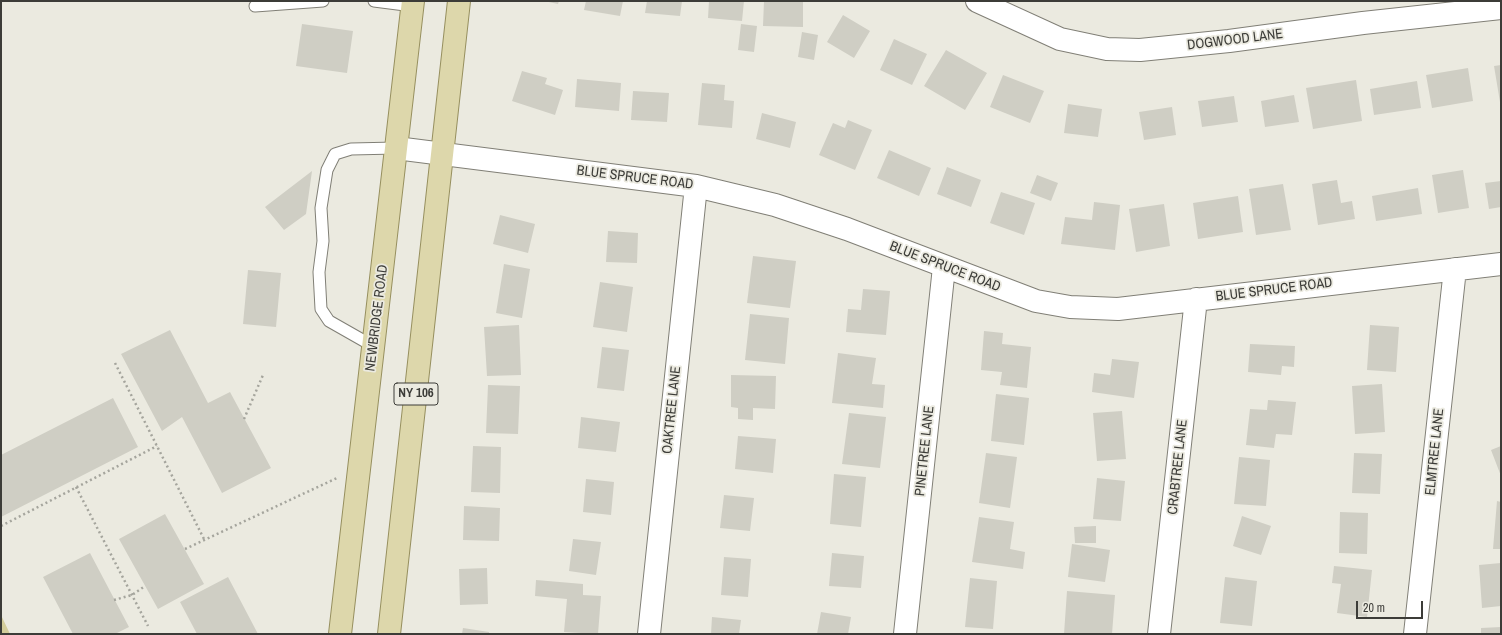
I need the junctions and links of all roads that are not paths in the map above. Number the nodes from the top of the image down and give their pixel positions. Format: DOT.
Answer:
graph roads {
  1 [pos="323,1"];
  2 [pos="374,1"];
  3 [pos="459,1"];
  4 [pos="977,1"];
  5 [pos="413,3"];
  6 [pos="255,6"];
  7 [pos="1501,8"];
  8 [pos="396,148"];
  9 [pos="442,154"];
  10 [pos="696,186"];
  11 [pos="1501,264"];
  12 [pos="944,267"];
  13 [pos="1455,269"];
  14 [pos="1196,299"];
  15 [pos="373,346"];
  16 [pos="340,634"];
  17 [pos="389,634"];
  18 [pos="649,634"];
  19 [pos="905,634"];
  20 [pos="1159,634"];
  21 [pos="1415,634"];
  1 -- 6 [label="lane"];
  2 -- 5 [label="lane"];
  3 -- 9 [label="main road, NY 106"];
  4 -- 7 [label="street, DOGWOOD LANE"];
  5 -- 8 [label="main road, NEWBRIDGE ROAD"];
  8 -- 9 [label="street, BLUE SPRUCE ROAD"];
  8 -- 15 [label="main road, NEWBRIDGE ROAD"];
  8 -- 15 [label="lane"];
  9 -- 10 [label="street, BLUE SPRUCE ROAD"];
  9 -- 17 [label="main road, NY 106"];
  10 -- 12 [label="street, BLUE SPRUCE ROAD"];
  10 -- 18 [label="street, OAKTREE LANE"];
  11 -- 13 [label="street, BLUE SPRUCE ROAD"];
  12 -- 14 [label="street, BLUE SPRUCE ROAD"];
  12 -- 19 [label="street, PINETREE LANE"];
  13 -- 14 [label="street, BLUE SPRUCE ROAD"];
  13 -- 21 [label="street, ELMTREE LANE"];
  14 -- 20 [label="street, CRABTREE LANE"];
  15 -- 16 [label="main road, NEWBRIDGE ROAD"];
}
